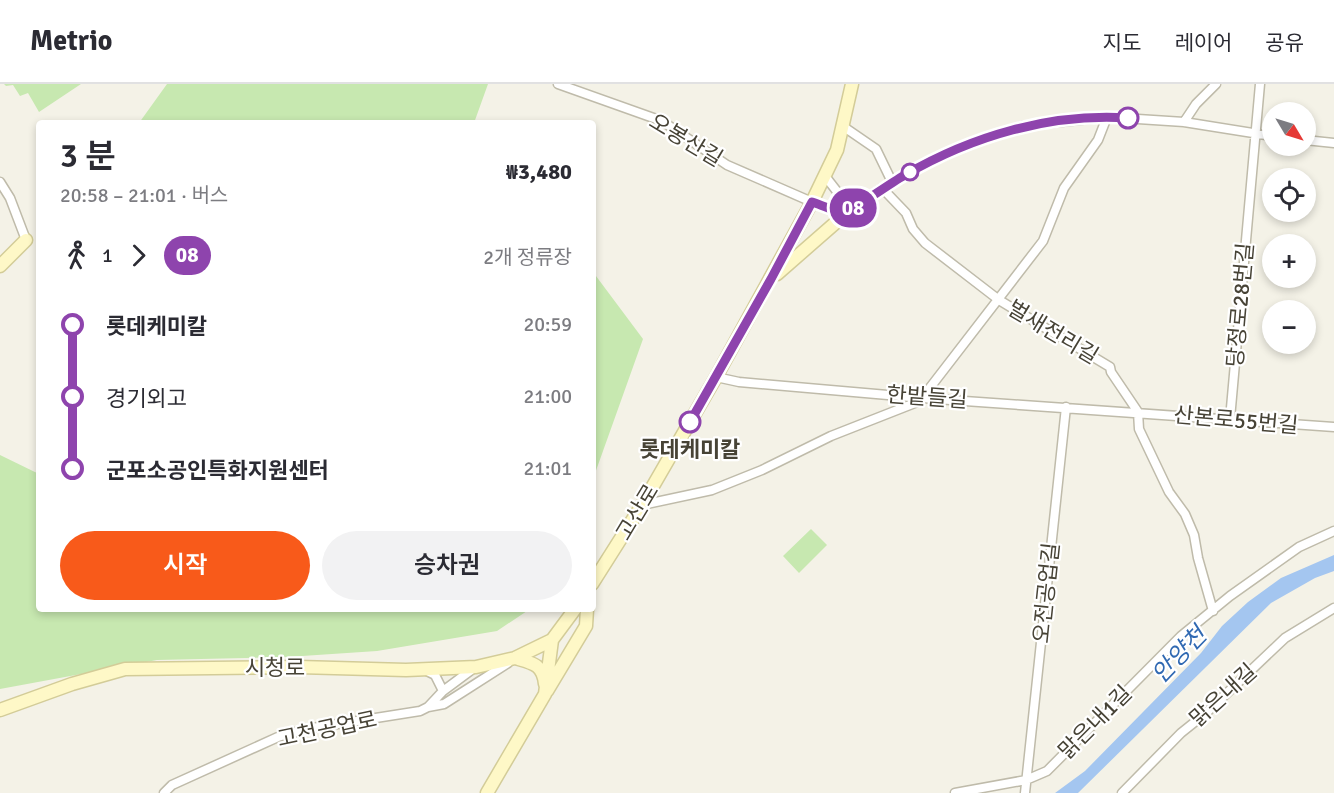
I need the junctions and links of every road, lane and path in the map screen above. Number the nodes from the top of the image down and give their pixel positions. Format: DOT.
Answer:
graph roads {
  1 [pos="558,84"];
  2 [pos="852,84"];
  3 [pos="1216,84"];
  4 [pos="1260,84"];
  5 [pos="1107,117"];
  6 [pos="1184,122"];
  7 [pos="844,127"];
  8 [pos="1255,133"];
  9 [pos="1262,134"];
  10 [pos="1316,141"];
  11 [pos="1334,143"];
  12 [pos="825,176"];
  13 [pos="0,182"];
  14 [pos="892,182"];
  15 [pos="882,188"];
  16 [pos="865,200"];
  17 [pos="812,202"];
  18 [pos="849,211"];
  19 [pos="26,240"];
  20 [pos="0,266"];
  21 [pos="771,279"];
  22 [pos="999,300"];
  23 [pos="716,377"];
  24 [pos="922,398"];
  25 [pos="1066,407"];
  26 [pos="1138,412"];
  27 [pos="1230,419"];
  28 [pos="1334,427"];
  29 [pos="642,505"];
  30 [pos="1334,531"];
  31 [pos="596,578"];
  32 [pos="1334,608"];
  33 [pos="1213,611"];
  34 [pos="573,612"];
  35 [pos="587,612"];
  36 [pos="552,640"];
  37 [pos="515,658"];
  38 [pos="476,666"];
  39 [pos="422,669"];
  40 [pos="443,691"];
  41 [pos="545,694"];
  42 [pos="428,707"];
  43 [pos="0,710"];
  44 [pos="1026,780"];
  45 [pos="164,793"];
  46 [pos="487,793"];
  47 [pos="955,793"];
  48 [pos="1025,793"];
  49 [pos="1122,793"];
  1 -- 17 [label="street, 오봉산길"];
  2 -- 7 [label="street, 고산로"];
  3 -- 6 [label="street"];
  4 -- 8 [label="street, 당정로28번길"];
  5 -- 6 [label="street"];
  5 -- 14 [label="street"];
  5 -- 22 [label="street"];
  6 -- 8 [label="street"];
  7 -- 12 [label="street, 고산로"];
  7 -- 14 [label="street"];
  8 -- 9 [label="street"];
  8 -- 27 [label="street, 당정로28번길"];
  10 -- 11 [label="street"];
  12 -- 16 [label="street"];
  12 -- 17 [label="street, 고산로"];
  13 -- 19 [label="street"];
  14 -- 15 [label="street"];
  15 -- 16 [label="street"];
  15 -- 22 [label="street, 벌새전리길"];
  16 -- 18 [label="street"];
  17 -- 18 [label="street, 오봉산길"];
  17 -- 21 [label="street, 고산로"];
  18 -- 21 [label="street"];
  19 -- 20 [label="street"];
  21 -- 23 [label="street, 고산로"];
  22 -- 24 [label="street"];
  22 -- 26 [label="street, 벌새전리길"];
  23 -- 24 [label="street, 한밭들길"];
  23 -- 29 [label="street, 고산로"];
  24 -- 25 [label="street, 한밭들길"];
  24 -- 29 [label="street"];
  25 -- 26 [label="street, 한밭들길"];
  25 -- 44 [label="street, 오전공업길"];
  26 -- 27 [label="street, 산본로55번길"];
  26 -- 33 [label="street, 벌새전리길"];
  27 -- 28 [label="street, 산본로55번길"];
  29 -- 31 [label="street, 고산로"];
  30 -- 33 [label="street, 맑은내1길"];
  32 -- 49 [label="street, 맑은내길"];
  33 -- 44 [label="street, 맑은내1길"];
  34 -- 36 [label="street"];
  35 -- 41 [label="street"];
  36 -- 37 [label="street, 시청로"];
  36 -- 41 [label="street"];
  37 -- 38 [label="street, 시청로"];
  37 -- 41 [label="street"];
  37 -- 42 [label="street, 고천공업로"];
  38 -- 39 [label="street, 시청로"];
  38 -- 40 [label="street"];
  39 -- 40 [label="street"];
  39 -- 43 [label="street, 시청로"];
  40 -- 42 [label="street"];
  41 -- 46 [label="street"];
  42 -- 45 [label="street, 고천공업로"];
  44 -- 47 [label="street, 맑은내1길"];
  44 -- 48 [label="street, 오전공업길"];
}
